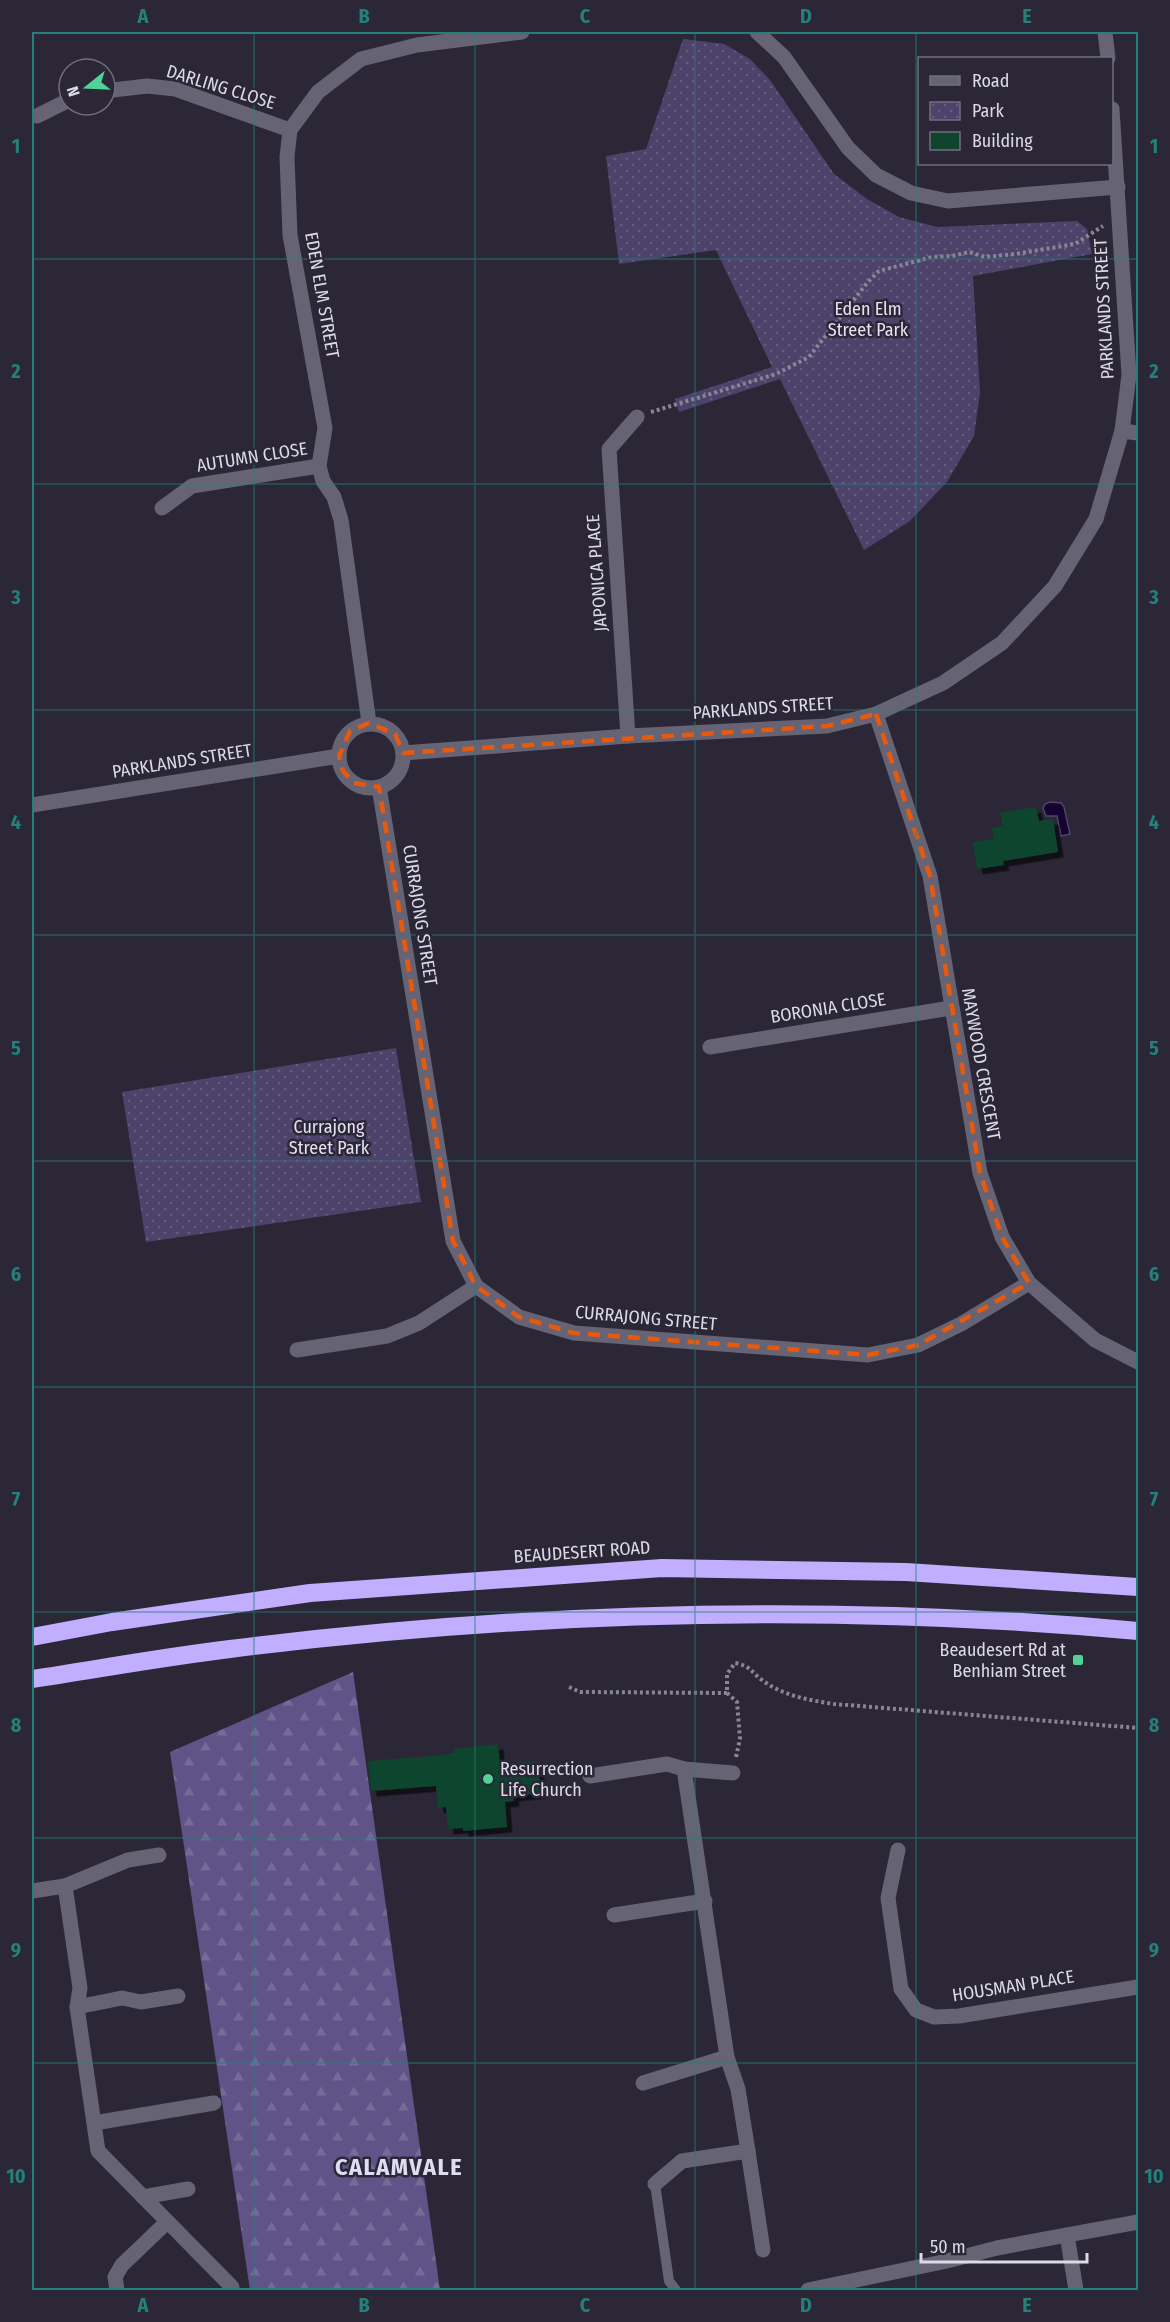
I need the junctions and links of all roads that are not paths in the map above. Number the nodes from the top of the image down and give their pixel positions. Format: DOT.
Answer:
graph roads {
  1 [pos="522,32"];
  2 [pos="757,32"];
  3 [pos="1105,32"];
  4 [pos="1107,57"];
  5 [pos="117,90"];
  6 [pos="57,106"];
  7 [pos="37,116"];
  8 [pos="1113,121"];
  9 [pos="290,130"];
  10 [pos="1118,187"];
  11 [pos="637,417"];
  12 [pos="1122,431"];
  13 [pos="1138,433"];
  14 [pos="319,466"];
  15 [pos="162,508"];
  16 [pos="876,714"];
  17 [pos="369,723"];
  18 [pos="628,736"];
  19 [pos="404,753"];
  20 [pos="339,756"];
  21 [pos="379,787"];
  22 [pos="32,806"];
  23 [pos="951,1008"];
  24 [pos="710,1047"];
  25 [pos="1029,1283"];
  26 [pos="476,1286"];
  27 [pos="297,1350"];
  28 [pos="1138,1362"];
  29 [pos="1138,1587"];
  30 [pos="1138,1630"];
  31 [pos="32,1636"];
  32 [pos="32,1679"];
  33 [pos="684,1769"];
  34 [pos="733,1773"];
  35 [pos="590,1776"];
  36 [pos="898,1850"];
  37 [pos="159,1855"];
  38 [pos="65,1886"];
  39 [pos="32,1892"];
  40 [pos="705,1901"];
  41 [pos="614,1915"];
  42 [pos="1138,1987"];
  43 [pos="178,1996"];
  44 [pos="77,2007"];
  45 [pos="727,2057"];
  46 [pos="643,2083"];
  47 [pos="214,2103"];
  48 [pos="94,2123"];
  49 [pos="748,2151"];
  50 [pos="655,2184"];
  51 [pos="188,2189"];
  52 [pos="143,2197"];
  53 [pos="167,2222"];
  54 [pos="1138,2222"];
  55 [pos="1067,2235"];
  56 [pos="763,2250"];
  57 [pos="233,2289"];
  58 [pos="117,2290"];
  59 [pos="676,2290"];
  60 [pos="808,2290"];
  61 [pos="1076,2290"];
  1 -- 9 [label="street"];
  2 -- 10 [label="street"];
  3 -- 4 [label="street"];
  5 -- 9 [label="street, DARLING CLOSE"];
  6 -- 7 [label="street"];
  8 -- 10 [label="street, PARKLANDS STREET"];
  9 -- 14 [label="street, EDEN ELM STREET"];
  10 -- 12 [label="street, PARKLANDS STREET"];
  11 -- 18 [label="street, JAPONICA PLACE"];
  12 -- 13 [label="street"];
  12 -- 16 [label="street, PARKLANDS STREET"];
  14 -- 15 [label="street, AUTUMN CLOSE"];
  14 -- 17 [label="street"];
  16 -- 18 [label="street, PARKLANDS STREET"];
  16 -- 23 [label="street, MAYWOOD CRESCENT"];
  17 -- 19 [label="street"];
  17 -- 20 [label="street"];
  18 -- 19 [label="street, PARKLANDS STREET"];
  19 -- 21 [label="street"];
  20 -- 21 [label="street"];
  20 -- 22 [label="street, PARKLANDS STREET"];
  21 -- 26 [label="street, CURRAJONG STREET"];
  23 -- 24 [label="street, BORONIA CLOSE"];
  23 -- 25 [label="street, MAYWOOD CRESCENT"];
  25 -- 26 [label="street, CURRAJONG STREET"];
  25 -- 28 [label="street, MAYWOOD CRESCENT"];
  26 -- 27 [label="street"];
  29 -- 31 [label="highway, BEAUDESERT ROAD"];
  30 -- 32 [label="highway"];
  33 -- 34 [label="street"];
  33 -- 35 [label="street"];
  33 -- 40 [label="street"];
  36 -- 42 [label="street, HOUSMAN PLACE"];
  37 -- 38 [label="street"];
  38 -- 39 [label="street"];
  38 -- 44 [label="street"];
  40 -- 41 [label="street"];
  40 -- 45 [label="street"];
  43 -- 44 [label="street"];
  44 -- 48 [label="street"];
  45 -- 46 [label="street"];
  45 -- 49 [label="street"];
  47 -- 48 [label="street"];
  48 -- 52 [label="street"];
  49 -- 50 [label="street"];
  49 -- 56 [label="street"];
  50 -- 59 [label="lane"];
  51 -- 52 [label="street"];
  52 -- 53 [label="street"];
  53 -- 57 [label="street"];
  53 -- 58 [label="street"];
  54 -- 55 [label="street"];
  55 -- 60 [label="street"];
  55 -- 61 [label="street"];
}
